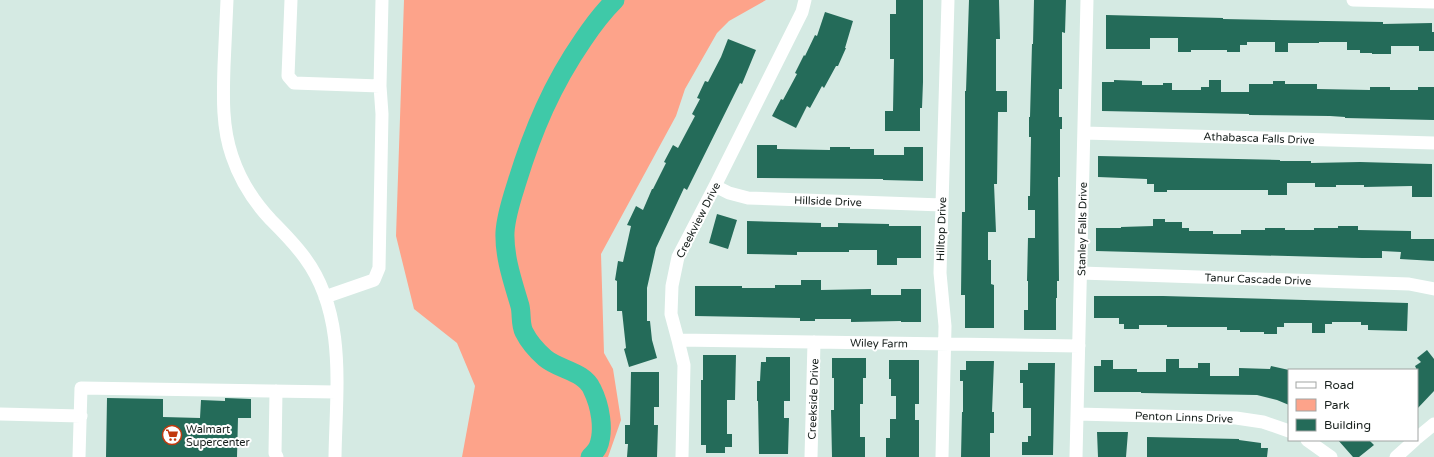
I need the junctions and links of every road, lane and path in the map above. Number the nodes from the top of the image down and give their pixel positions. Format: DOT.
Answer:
graph roads {
  1 [pos="227,0"];
  2 [pos="291,0"];
  3 [pos="382,0"];
  4 [pos="804,0"];
  5 [pos="948,0"];
  6 [pos="1087,0"];
  7 [pos="1353,0"];
  8 [pos="1434,2"];
  9 [pos="380,86"];
  10 [pos="1084,133"];
  11 [pos="1434,143"];
  12 [pos="715,186"];
  13 [pos="942,205"];
  14 [pos="1081,273"];
  15 [pos="1434,289"];
  16 [pos="325,297"];
  17 [pos="678,340"];
  18 [pos="814,342"];
  19 [pos="945,344"];
  20 [pos="1079,346"];
  21 [pos="276,391"];
  22 [pos="336,392"];
  23 [pos="0,414"];
  24 [pos="1077,414"];
  25 [pos="81,416"];
  26 [pos="1434,424"];
  27 [pos="1288,430"];
  28 [pos="1418,437"];
  29 [pos="1309,441"];
  30 [pos="1414,441"];
  31 [pos="79,457"];
  32 [pos="277,457"];
  33 [pos="334,457"];
  34 [pos="682,457"];
  35 [pos="811,457"];
  36 [pos="942,457"];
  37 [pos="1076,457"];
  38 [pos="1331,457"];
  39 [pos="1396,457"];
  1 -- 16 [label="street"];
  2 -- 9 [label="street"];
  3 -- 9 [label="street"];
  4 -- 12 [label="street, Creekview Drive"];
  5 -- 13 [label="street, Hilltop Drive"];
  6 -- 10 [label="street, Stanley Falls Drive"];
  7 -- 8 [label="street"];
  9 -- 16 [label="street"];
  10 -- 11 [label="street, Athabasca Falls Drive"];
  10 -- 14 [label="street, Stanley Falls Drive"];
  12 -- 13 [label="street, Hillside Drive"];
  12 -- 17 [label="street, Creekview Drive"];
  13 -- 19 [label="street, Hilltop Drive"];
  14 -- 15 [label="street, Tanur Cascade Drive"];
  14 -- 20 [label="street, Stanley Falls Drive"];
  16 -- 22 [label="street"];
  17 -- 18 [label="street, Wiley Farm"];
  17 -- 34 [label="street, Creekview Drive"];
  18 -- 19 [label="street, Wiley Farm"];
  18 -- 35 [label="street, Creekside Drive"];
  19 -- 20 [label="street, Wiley Farm"];
  19 -- 36 [label="street, Hilltop Drive"];
  20 -- 24 [label="street, Stanley Falls Drive"];
  21 -- 22 [label="street"];
  21 -- 25 [label="street"];
  21 -- 32 [label="street"];
  22 -- 33 [label="street"];
  23 -- 25 [label="street"];
  24 -- 27 [label="street, Penton Linns Drive"];
  24 -- 37 [label="street, Stanley Falls Drive"];
  25 -- 31 [label="street"];
  26 -- 28 [label="street"];
  29 -- 38 [label="street"];
  30 -- 39 [label="street"];
}
